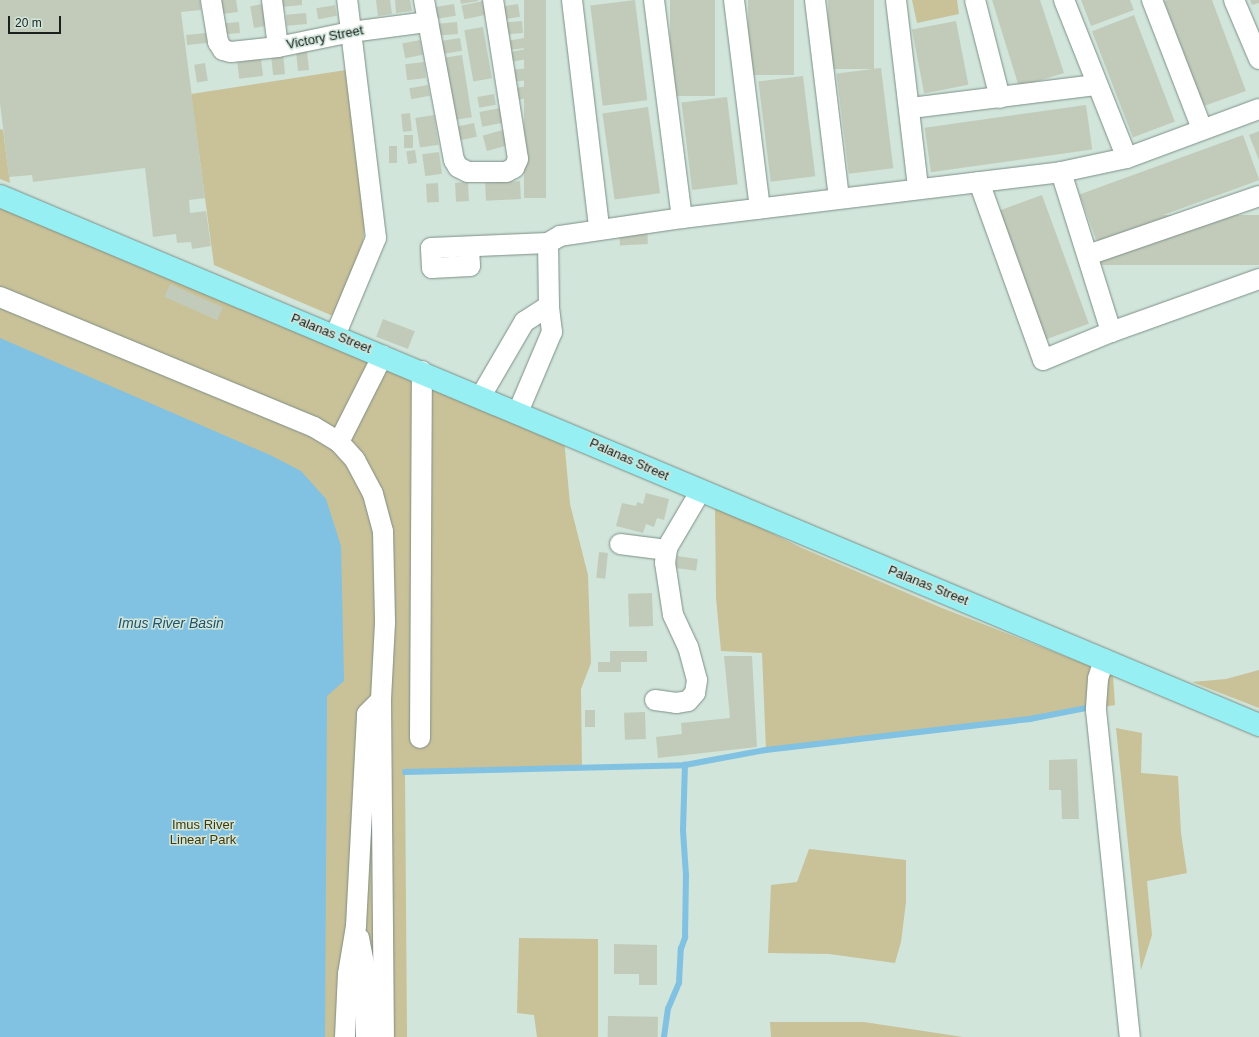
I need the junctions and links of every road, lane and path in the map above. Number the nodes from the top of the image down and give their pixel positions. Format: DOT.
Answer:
graph roads {
  1 [pos="211,0"];
  2 [pos="272,0"];
  3 [pos="347,0"];
  4 [pos="424,0"];
  5 [pos="493,0"];
  6 [pos="572,0"];
  7 [pos="654,0"];
  8 [pos="734,0"];
  9 [pos="815,0"];
  10 [pos="896,0"];
  11 [pos="976,0"];
  12 [pos="1064,0"];
  13 [pos="1152,0"];
  14 [pos="1234,0"];
  15 [pos="428,22"];
  16 [pos="1252,24"];
  17 [pos="351,32"];
  18 [pos="278,47"];
  19 [pos="1259,59"];
  20 [pos="1096,85"];
  21 [pos="1000,98"];
  22 [pos="911,108"];
  23 [pos="1259,109"];
  24 [pos="1202,129"];
  25 [pos="1127,158"];
  26 [pos="1061,172"];
  27 [pos="979,182"];
  28 [pos="918,188"];
  29 [pos="0,196"];
  30 [pos="1259,196"];
  31 [pos="839,198"];
  32 [pos="760,208"];
  33 [pos="682,218"];
  34 [pos="599,228"];
  35 [pos="548,243"];
  36 [pos="469,247"];
  37 [pos="1088,255"];
  38 [pos="1259,279"];
  39 [pos="0,297"];
  40 [pos="549,306"];
  41 [pos="1111,332"];
  42 [pos="335,336"];
  43 [pos="383,355"];
  44 [pos="422,371"];
  45 [pos="481,396"];
  46 [pos="518,412"];
  47 [pos="339,442"];
  48 [pos="700,492"];
  49 [pos="620,544"];
  50 [pos="667,550"];
  51 [pos="1104,659"];
  52 [pos="381,700"];
  53 [pos="655,700"];
  54 [pos="1259,725"];
  55 [pos="420,738"];
  56 [pos="356,926"];
  57 [pos="345,1037"];
  58 [pos="366,1037"];
  59 [pos="384,1037"];
  60 [pos="1130,1037"];
  1 -- 18 [label="street, Victory Street"];
  2 -- 18 [label="street"];
  3 -- 17 [label="street"];
  4 -- 15 [label="street"];
  5 -- 15 [label="street"];
  6 -- 34 [label="street"];
  7 -- 33 [label="street"];
  8 -- 32 [label="street"];
  9 -- 31 [label="street"];
  10 -- 22 [label="street"];
  11 -- 21 [label="street"];
  12 -- 20 [label="street"];
  13 -- 24 [label="street"];
  14 -- 16 [label="street"];
  15 -- 17 [label="street, Victory Street"];
  16 -- 19 [label="street"];
  17 -- 18 [label="street, Victory Street"];
  17 -- 42 [label="street"];
  20 -- 21 [label="street"];
  20 -- 25 [label="street"];
  21 -- 22 [label="street"];
  22 -- 28 [label="street"];
  23 -- 24 [label="street"];
  24 -- 25 [label="street"];
  25 -- 26 [label="street"];
  26 -- 27 [label="street"];
  26 -- 37 [label="street"];
  27 -- 28 [label="street"];
  27 -- 41 [label="street"];
  28 -- 31 [label="street"];
  29 -- 42 [label="main road, Palanas Street"];
  30 -- 37 [label="street"];
  31 -- 32 [label="street"];
  32 -- 33 [label="street"];
  33 -- 34 [label="street"];
  34 -- 35 [label="street"];
  35 -- 36 [label="street"];
  35 -- 40 [label="street"];
  37 -- 41 [label="street"];
  38 -- 41 [label="street"];
  39 -- 47 [label="street"];
  40 -- 45 [label="street"];
  40 -- 46 [label="street"];
  42 -- 43 [label="main road, Palanas Street"];
  43 -- 44 [label="main road, Palanas Street"];
  43 -- 47 [label="street"];
  44 -- 45 [label="main road, Palanas Street"];
  44 -- 55 [label="street"];
  45 -- 46 [label="main road, Palanas Street"];
  46 -- 48 [label="main road, Palanas Street"];
  47 -- 52 [label="street"];
  48 -- 50 [label="street"];
  48 -- 51 [label="main road, Palanas Street"];
  49 -- 50 [label="street"];
  50 -- 53 [label="street"];
  51 -- 54 [label="main road, Palanas Street"];
  51 -- 60 [label="street"];
  52 -- 56 [label="street"];
  52 -- 59 [label="street"];
  56 -- 57 [label="street"];
  56 -- 58 [label="street"];
}
